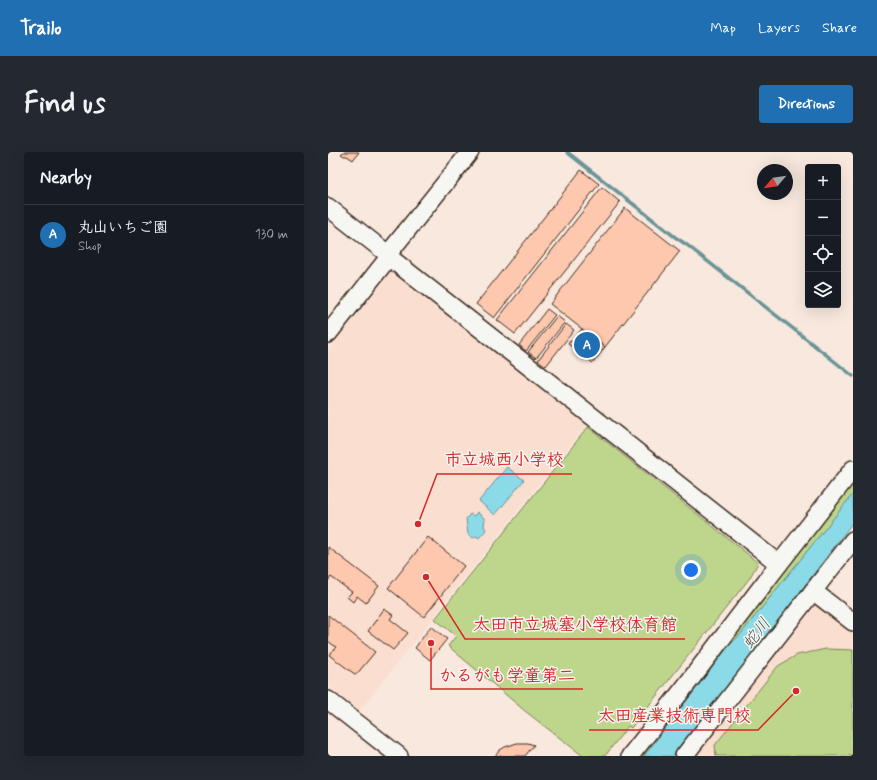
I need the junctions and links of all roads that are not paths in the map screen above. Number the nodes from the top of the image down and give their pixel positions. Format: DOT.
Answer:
graph roads {
  1 [pos="470,152"];
  2 [pos="328,207"];
  3 [pos="389,257"];
  4 [pos="328,334"];
  5 [pos="853,469"];
  6 [pos="853,540"];
  7 [pos="779,564"];
  8 [pos="813,591"];
  9 [pos="853,622"];
  10 [pos="328,700"];
  11 [pos="399,756"];
  12 [pos="630,756"];
  13 [pos="684,756"];
  1 -- 3 [label="street"];
  2 -- 3 [label="street"];
  3 -- 4 [label="street"];
  3 -- 7 [label="street"];
  5 -- 7 [label="street"];
  6 -- 8 [label="street"];
  7 -- 12 [label="street"];
  8 -- 9 [label="street"];
  8 -- 13 [label="street"];
  10 -- 11 [label="street"];
}
